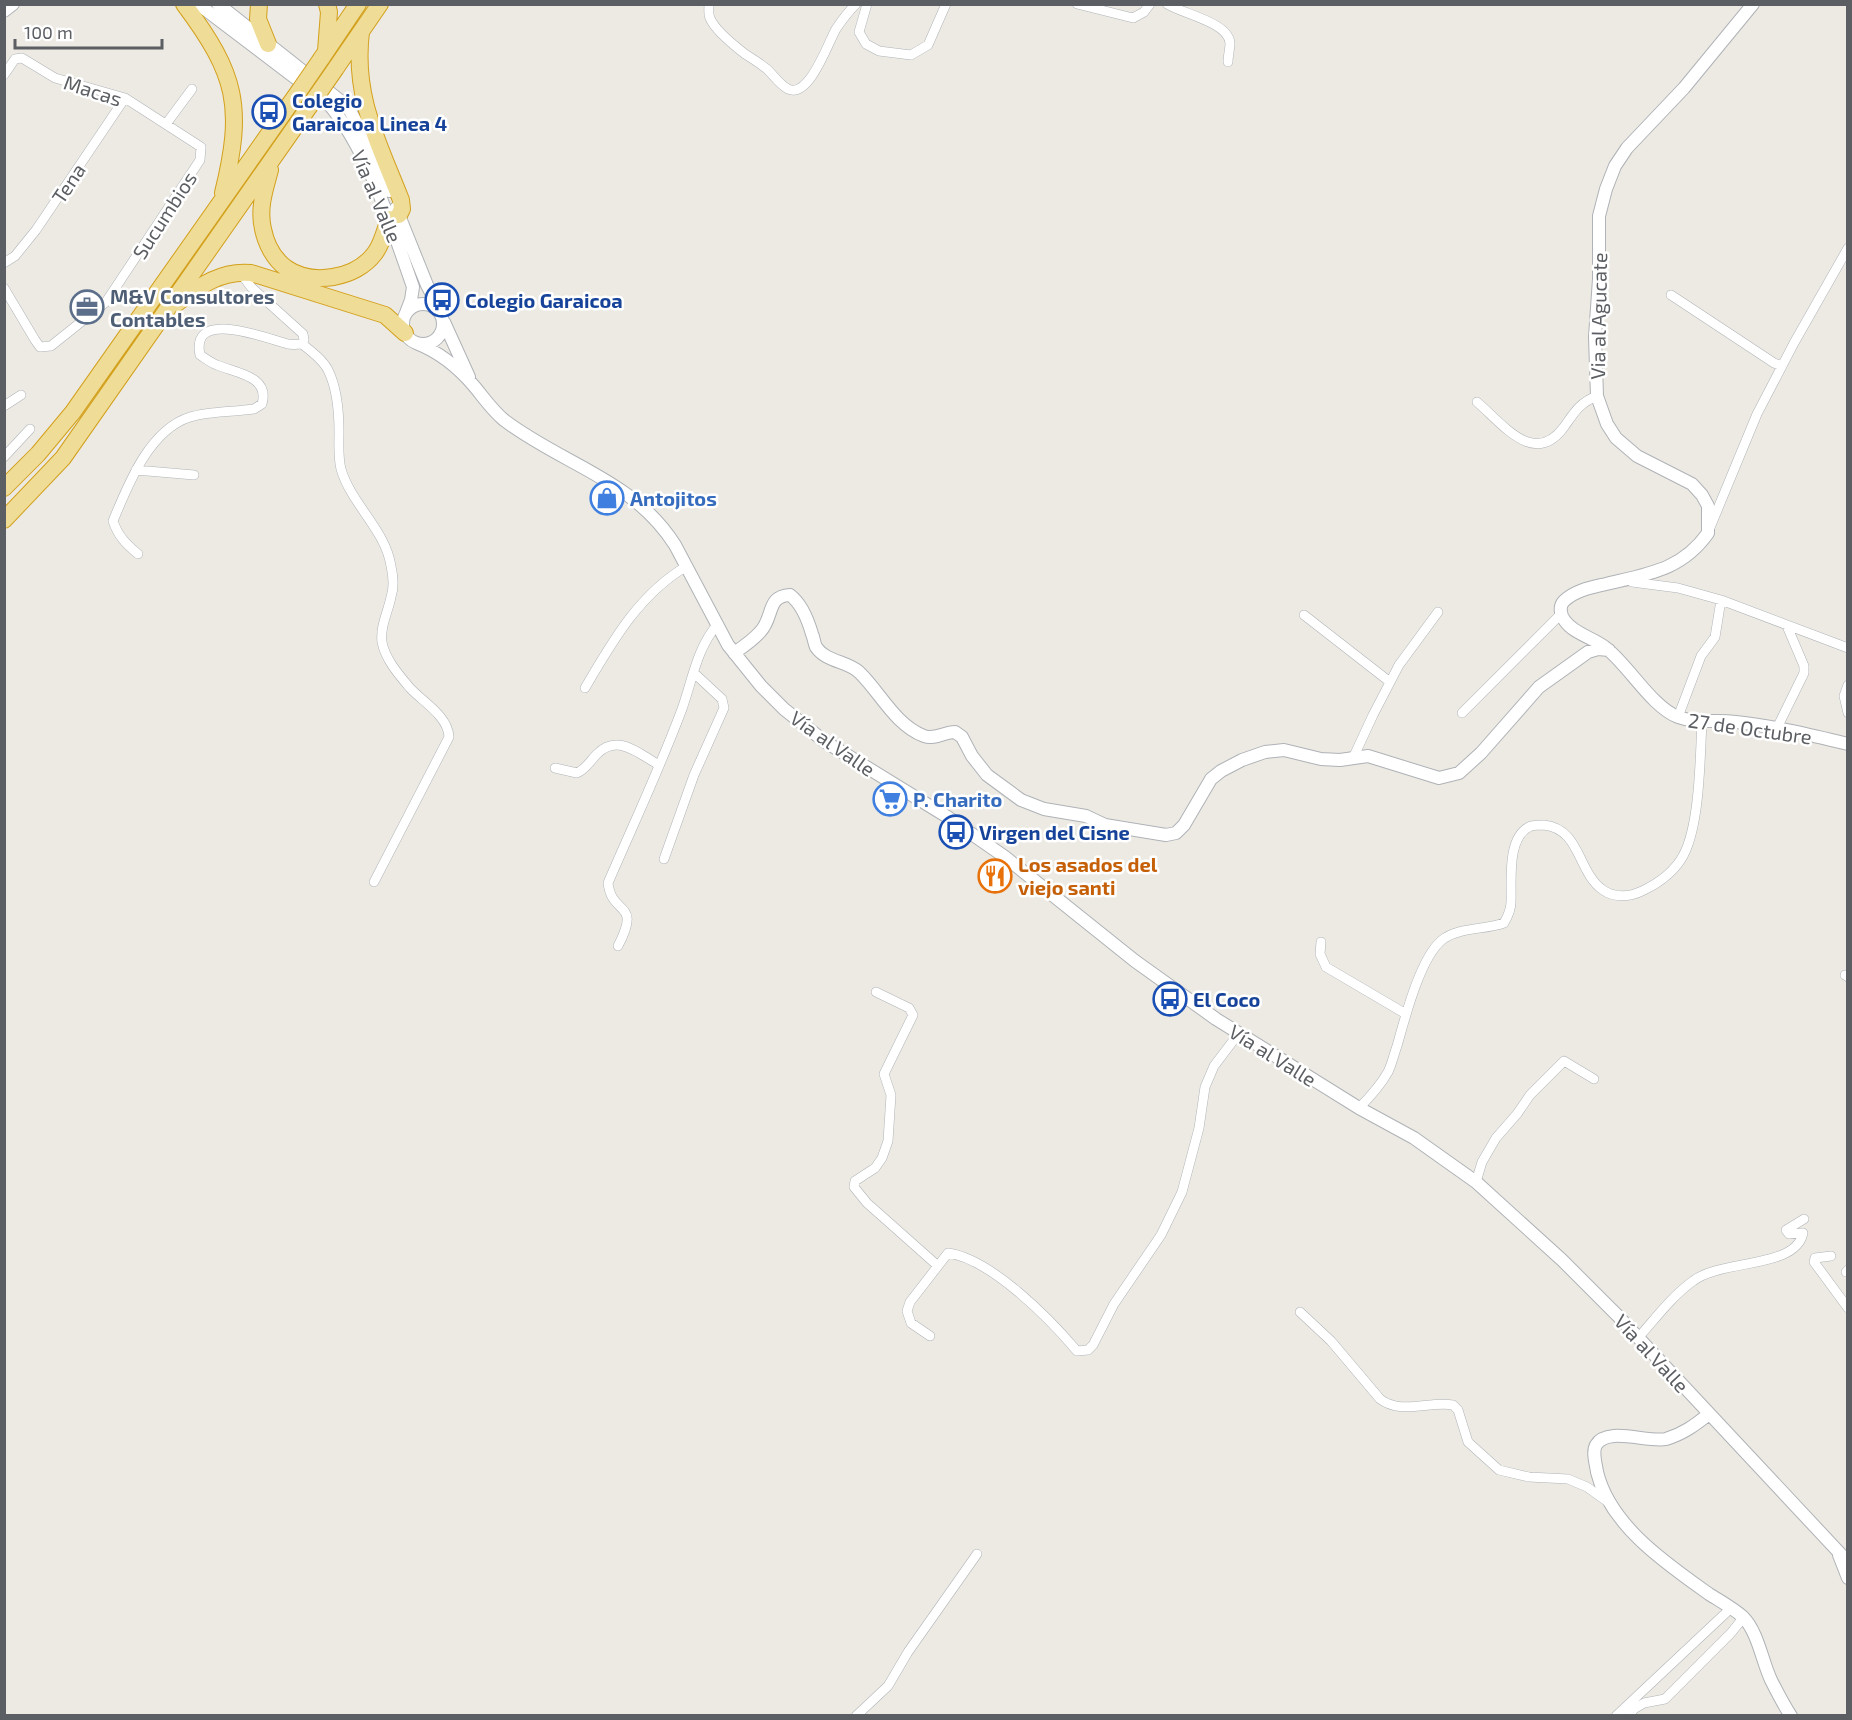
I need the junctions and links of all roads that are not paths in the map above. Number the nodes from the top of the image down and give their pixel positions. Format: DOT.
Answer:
graph roads {
  1 [pos="14,4"];
  2 [pos="184,4"];
  3 [pos="198,4"];
  4 [pos="218,4"];
  5 [pos="259,4"];
  6 [pos="327,4"];
  7 [pos="358,4"];
  8 [pos="380,4"];
  9 [pos="709,4"];
  10 [pos="856,4"];
  11 [pos="867,4"];
  12 [pos="946,4"];
  13 [pos="1077,4"];
  14 [pos="1150,4"];
  15 [pos="1167,4"];
  16 [pos="1753,4"];
  17 [pos="4,11"];
  18 [pos="361,32"];
  19 [pos="268,44"];
  20 [pos="324,55"];
  21 [pos="1228,62"];
  22 [pos="4,75"];
  23 [pos="192,89"];
  24 [pos="125,98"];
  25 [pos="166,124"];
  26 [pos="201,147"];
  27 [pos="272,158"];
  28 [pos="220,203"];
  29 [pos="394,217"];
  30 [pos="1848,248"];
  31 [pos="4,262"];
  32 [pos="240,272"];
  33 [pos="4,288"];
  34 [pos="1671,294"];
  35 [pos="164,313"];
  36 [pos="406,313"];
  37 [pos="442,317"];
  38 [pos="411,338"];
  39 [pos="302,344"];
  40 [pos="1782,366"];
  41 [pos="472,384"];
  42 [pos="21,395"];
  43 [pos="1596,396"];
  44 [pos="1477,402"];
  45 [pos="4,406"];
  46 [pos="30,429"];
  47 [pos="4,457"];
  48 [pos="136,470"];
  49 [pos="194,475"];
  50 [pos="4,488"];
  51 [pos="4,519"];
  52 [pos="1708,533"];
  53 [pos="138,554"];
  54 [pos="687,566"];
  55 [pos="1611,582"];
  56 [pos="1721,600"];
  57 [pos="1438,612"];
  58 [pos="1561,614"];
  59 [pos="1304,615"];
  60 [pos="717,625"];
  61 [pos="1787,626"];
  62 [pos="1848,648"];
  63 [pos="1609,650"];
  64 [pos="734,653"];
  65 [pos="694,673"];
  66 [pos="1390,682"];
  67 [pos="1848,685"];
  68 [pos="585,688"];
  69 [pos="1462,713"];
  70 [pos="1848,713"];
  71 [pos="1678,717"];
  72 [pos="1702,721"];
  73 [pos="1777,728"];
  74 [pos="1848,744"];
  75 [pos="1354,756"];
  76 [pos="659,765"];
  77 [pos="555,768"];
  78 [pos="664,859"];
  79 [pos="374,882"];
  80 [pos="1322,942"];
  81 [pos="618,946"];
  82 [pos="876,992"];
  83 [pos="1407,1014"];
  84 [pos="1239,1033"];
  85 [pos="1594,1079"];
  86 [pos="1359,1108"];
  87 [pos="1476,1182"];
  88 [pos="1804,1219"];
  89 [pos="1831,1256"];
  90 [pos="938,1266"];
  91 [pos="1848,1308"];
  92 [pos="1300,1312"];
  93 [pos="930,1336"];
  94 [pos="1638,1338"];
  95 [pos="1709,1414"];
  96 [pos="1612,1505"];
  97 [pos="977,1554"];
  98 [pos="1843,1558"];
  99 [pos="1848,1578"];
  100 [pos="1730,1609"];
  101 [pos="1743,1618"];
  102 [pos="856,1716"];
  103 [pos="1616,1716"];
  104 [pos="1629,1716"];
  105 [pos="1791,1716"];
  1 -- 17 [label="main road"];
  2 -- 28 [label="highway"];
  3 -- 29 [label="main road, Vía al Valle"];
  4 -- 19 [label="main road, Vía al Valle"];
  5 -- 19 [label="highway"];
  6 -- 20 [label="highway"];
  7 -- 20 [label="highway"];
  8 -- 18 [label="highway"];
  9 -- 10 [label="street"];
  11 -- 12 [label="street"];
  13 -- 14 [label="street"];
  15 -- 21 [label="street"];
  16 -- 43 [label="main road, Via al Agucate"];
  18 -- 27 [label="highway, bridge"];
  18 -- 29 [label="highway"];
  19 -- 29 [label="main road, Vía al Valle"];
  20 -- 28 [label="highway, bridge"];
  22 -- 24 [label="street, Macas"];
  23 -- 25 [label="street"];
  24 -- 25 [label="street, Macas"];
  24 -- 31 [label="street, Tena"];
  25 -- 26 [label="street, Macas"];
  26 -- 33 [label="street, Sucumbios"];
  27 -- 29 [label="highway"];
  27 -- 35 [label="highway"];
  28 -- 50 [label="highway"];
  29 -- 36 [label="main road, Vía al Valle"];
  29 -- 37 [label="main road, Vía al Valle"];
  30 -- 40 [label="street"];
  32 -- 35 [label="highway"];
  32 -- 38 [label="highway"];
  32 -- 39 [label="street"];
  34 -- 40 [label="street"];
  35 -- 51 [label="highway"];
  36 -- 37 [label="main road"];
  36 -- 38 [label="main road"];
  37 -- 38 [label="main road"];
  37 -- 41 [label="main road, Vía al Valle"];
  38 -- 41 [label="main road"];
  39 -- 48 [label="street"];
  39 -- 79 [label="street"];
  40 -- 52 [label="street"];
  41 -- 54 [label="main road, Vía al Valle"];
  42 -- 45 [label="street"];
  43 -- 44 [label="street"];
  43 -- 52 [label="main road, Via al Agucate"];
  46 -- 47 [label="street"];
  48 -- 49 [label="street"];
  48 -- 53 [label="street"];
  52 -- 55 [label="main road"];
  54 -- 60 [label="main road, Vía al Valle"];
  54 -- 68 [label="street"];
  55 -- 56 [label="street"];
  55 -- 58 [label="main road"];
  56 -- 61 [label="street"];
  56 -- 71 [label="street"];
  57 -- 66 [label="street"];
  58 -- 63 [label="main road"];
  58 -- 69 [label="street"];
  59 -- 66 [label="street"];
  60 -- 64 [label="main road, Vía al Valle"];
  60 -- 65 [label="street"];
  61 -- 62 [label="street"];
  61 -- 73 [label="street"];
  63 -- 71 [label="main road, 27 de Octubre"];
  63 -- 75 [label="main road"];
  64 -- 75 [label="main road"];
  64 -- 84 [label="main road, Vía al Valle"];
  65 -- 76 [label="street"];
  65 -- 78 [label="street"];
  66 -- 75 [label="street"];
  67 -- 70 [label="street"];
  71 -- 72 [label="main road, 27 de Octubre"];
  72 -- 73 [label="main road, 27 de Octubre"];
  72 -- 83 [label="street"];
  73 -- 74 [label="main road, 27 de Octubre"];
  76 -- 77 [label="street"];
  76 -- 81 [label="street"];
  80 -- 83 [label="street"];
  82 -- 90 [label="street"];
  83 -- 86 [label="street"];
  84 -- 86 [label="main road, Vía al Valle"];
  84 -- 90 [label="street"];
  85 -- 87 [label="street"];
  86 -- 87 [label="main road, Vía al Valle"];
  87 -- 94 [label="main road, Vía al Valle"];
  88 -- 94 [label="street"];
  89 -- 91 [label="street"];
  90 -- 93 [label="street"];
  92 -- 96 [label="street"];
  94 -- 95 [label="main road, Vía al Valle"];
  95 -- 96 [label="main road"];
  95 -- 98 [label="main road, Vía al Valle"];
  96 -- 100 [label="main road"];
  97 -- 102 [label="street"];
  98 -- 99 [label="main road"];
  100 -- 101 [label="main road"];
  100 -- 103 [label="street"];
  101 -- 104 [label="street"];
  101 -- 105 [label="main road"];
}
